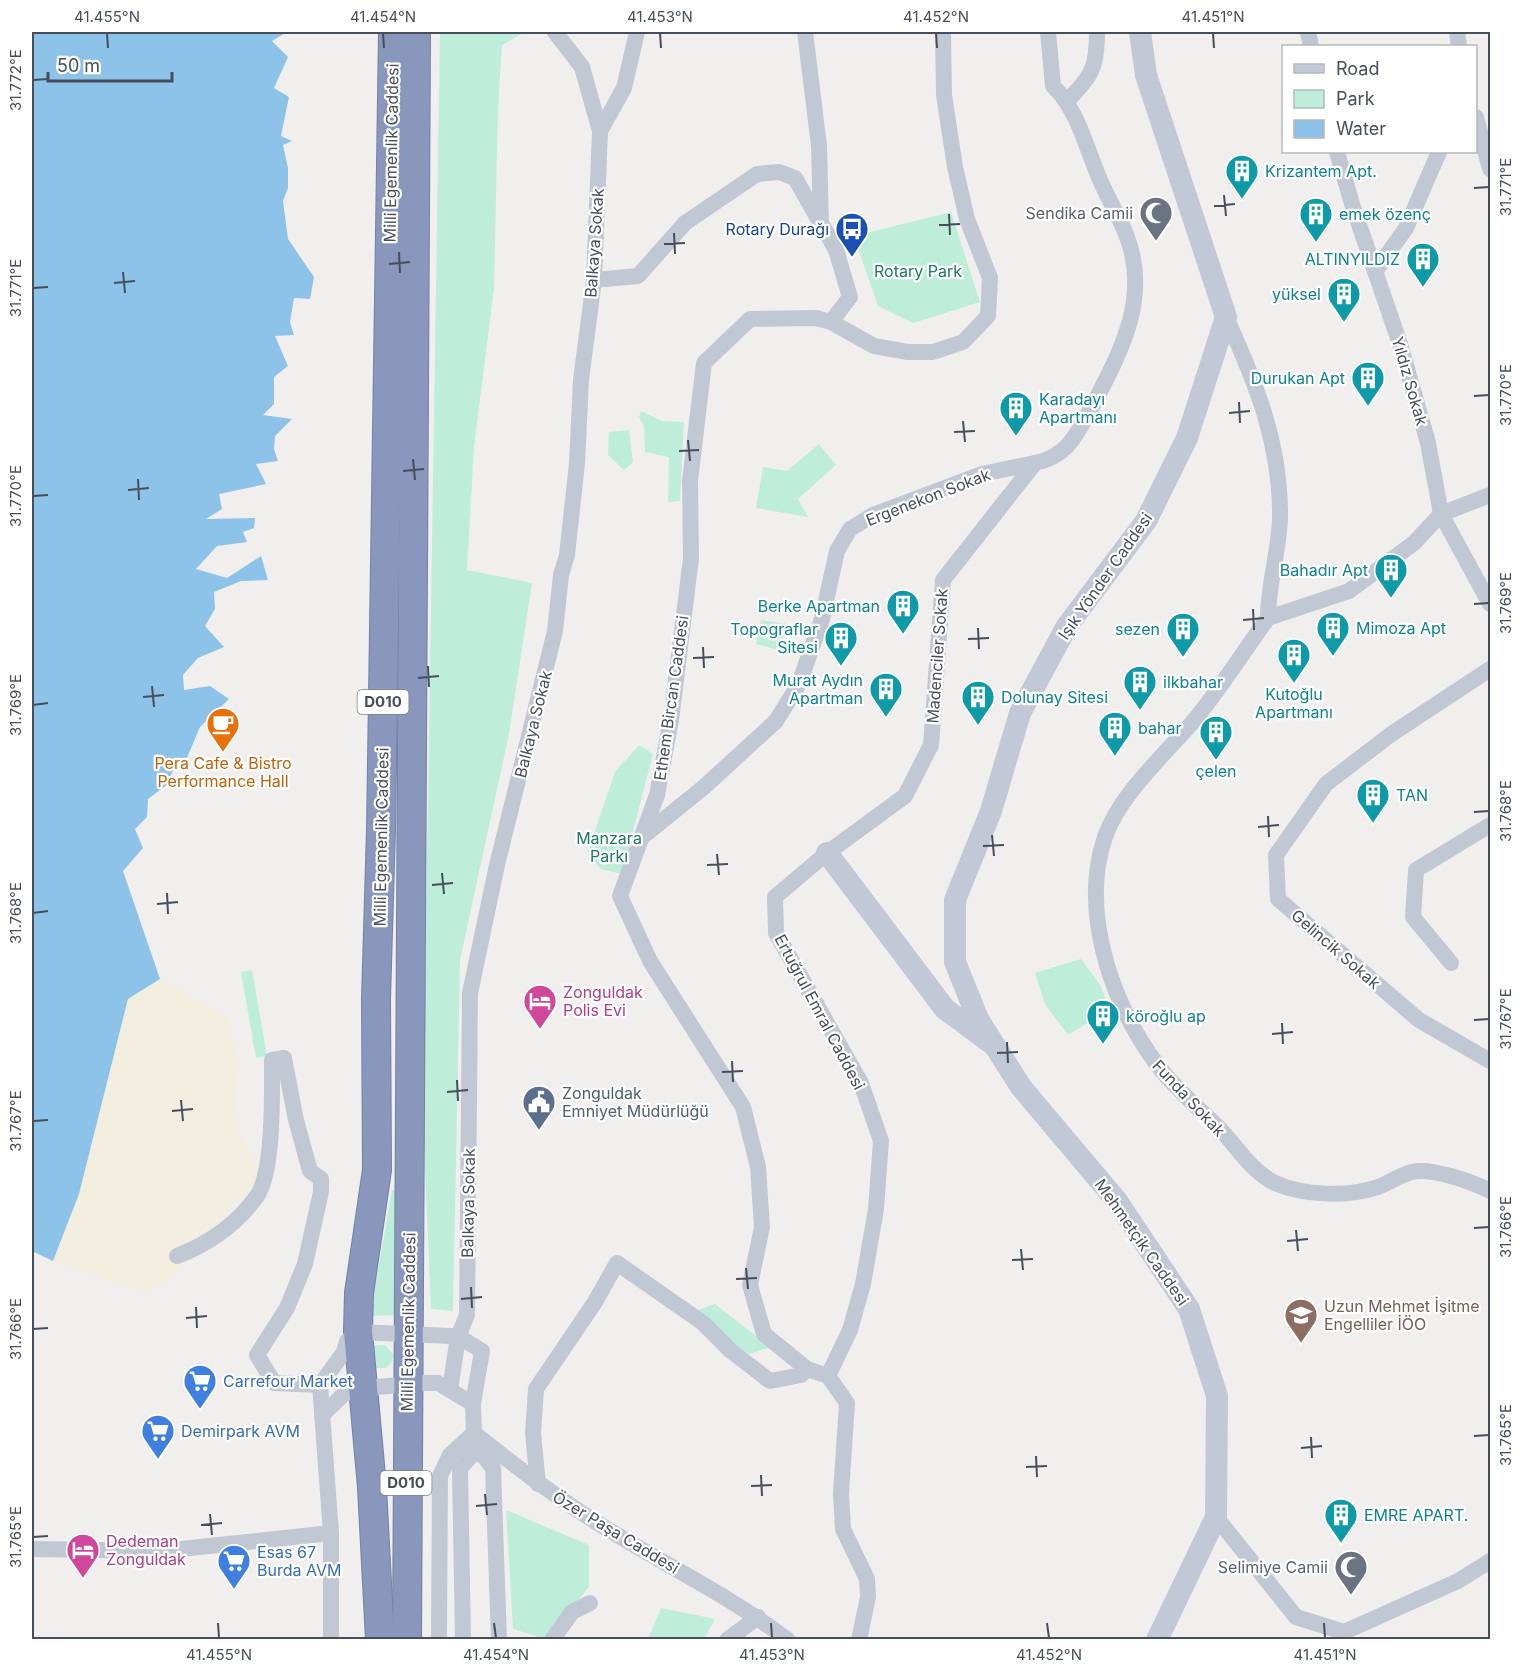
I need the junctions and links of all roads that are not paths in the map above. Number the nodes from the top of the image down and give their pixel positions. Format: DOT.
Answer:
graph roads {
  1 [pos="393,32"];
  2 [pos="416,32"];
  3 [pos="555,32"];
  4 [pos="637,32"];
  5 [pos="804,32"];
  6 [pos="943,32"];
  7 [pos="1048,32"];
  8 [pos="1097,32"];
  9 [pos="1140,32"];
  10 [pos="1068,100"];
  11 [pos="1477,121"];
  12 [pos="600,131"];
  13 [pos="1337,153"];
  14 [pos="1438,153"];
  15 [pos="1491,170"];
  16 [pos="821,223"];
  17 [pos="1376,272"];
  18 [pos="594,280"];
  19 [pos="1226,317"];
  20 [pos="831,322"];
  21 [pos="1035,463"];
  22 [pos="1491,495"];
  23 [pos="1440,514"];
  24 [pos="1491,604"];
  25 [pos="1268,618"];
  26 [pos="1491,669"];
  27 [pos="1491,825"];
  28 [pos="640,839"];
  29 [pos="827,853"];
  30 [pos="1451,963"];
  31 [pos="995,1046"];
  32 [pos="1491,1061"];
  33 [pos="1491,1191"];
  34 [pos="177,1256"];
  35 [pos="409,1334"];
  36 [pos="458,1337"];
  37 [pos="351,1342"];
  38 [pos="807,1369"];
  39 [pos="828,1376"];
  40 [pos="321,1385"];
  41 [pos="408,1385"];
  42 [pos="364,1388"];
  43 [pos="450,1390"];
  44 [pos="473,1404"];
  45 [pos="322,1415"];
  46 [pos="476,1441"];
  47 [pos="538,1484"];
  48 [pos="1216,1517"];
  49 [pos="331,1533"];
  50 [pos="32,1549"];
  51 [pos="1491,1561"];
  52 [pos="590,1603"];
  53 [pos="758,1617"];
  54 [pos="331,1640"];
  55 [pos="380,1640"];
  56 [pos="407,1640"];
  57 [pos="439,1640"];
  58 [pos="463,1640"];
  59 [pos="499,1640"];
  60 [pos="552,1640"];
  61 [pos="727,1640"];
  62 [pos="788,1640"];
  63 [pos="860,1640"];
  64 [pos="1157,1640"];
  1 -- 37 [label="highway, Milli Egemenlik Caddesi / D010"];
  2 -- 35 [label="highway, Milli Egemenlik Caddesi / D010"];
  3 -- 12 [label="street"];
  4 -- 12 [label="street"];
  5 -- 16 [label="street"];
  6 -- 20 [label="street"];
  7 -- 10 [label="street"];
  8 -- 10 [label="street"];
  9 -- 19 [label="street"];
  10 -- 21 [label="street"];
  11 -- 15 [label="street"];
  12 -- 18 [label="street, Balkaya Sokak"];
  13 -- 17 [label="street, Yıldız Sokak"];
  14 -- 17 [label="street"];
  16 -- 18 [label="street"];
  16 -- 20 [label="street"];
  17 -- 23 [label="street, Yıldız Sokak"];
  18 -- 36 [label="street, Balkaya Sokak"];
  19 -- 25 [label="street"];
  19 -- 31 [label="street, Işık Yönder Caddesi"];
  20 -- 28 [label="street, Ethem Bircan Caddesi"];
  21 -- 28 [label="street, Ergenekon Sokak"];
  21 -- 29 [label="street, Madenciler Sokak"];
  22 -- 23 [label="street"];
  23 -- 24 [label="street, Yıldız Sokak"];
  23 -- 25 [label="street"];
  25 -- 33 [label="street, Funda Sokak"];
  26 -- 32 [label="street, Gelincik Sokak"];
  27 -- 30 [label="street"];
  28 -- 38 [label="street, Ethem Bircan Caddesi"];
  29 -- 31 [label="street, Mehmetçik Caddesi"];
  29 -- 39 [label="street, Ertuğrul Emral Caddesi"];
  31 -- 48 [label="street, Mehmetçik Caddesi"];
  34 -- 40 [label="street"];
  35 -- 36 [label="street"];
  35 -- 37 [label="street"];
  35 -- 41 [label="highway, Milli Egemenlik Caddesi / D010"];
  36 -- 43 [label="street"];
  36 -- 44 [label="street"];
  37 -- 40 [label="street"];
  37 -- 42 [label="highway, Milli Egemenlik Caddesi / D010"];
  38 -- 39 [label="street, Ethem Bircan Caddesi"];
  38 -- 47 [label="street"];
  39 -- 63 [label="street"];
  40 -- 45 [label="street"];
  41 -- 42 [label="street"];
  41 -- 43 [label="street"];
  41 -- 56 [label="highway, Milli Egemenlik Caddesi / D010"];
  42 -- 45 [label="street"];
  42 -- 55 [label="highway, Milli Egemenlik Caddesi / D010"];
  43 -- 44 [label="street"];
  44 -- 46 [label="street"];
  45 -- 49 [label="street"];
  46 -- 47 [label="street, Özer Paşa Caddesi"];
  46 -- 57 [label="street"];
  46 -- 58 [label="street"];
  46 -- 59 [label="street"];
  47 -- 53 [label="street, Özer Paşa Caddesi"];
  48 -- 51 [label="street"];
  48 -- 64 [label="street, Mehmetçik Caddesi"];
  49 -- 50 [label="street"];
  49 -- 54 [label="street"];
  52 -- 60 [label="street"];
  53 -- 61 [label="street"];
  53 -- 62 [label="street, Özer Paşa Caddesi"];
}
